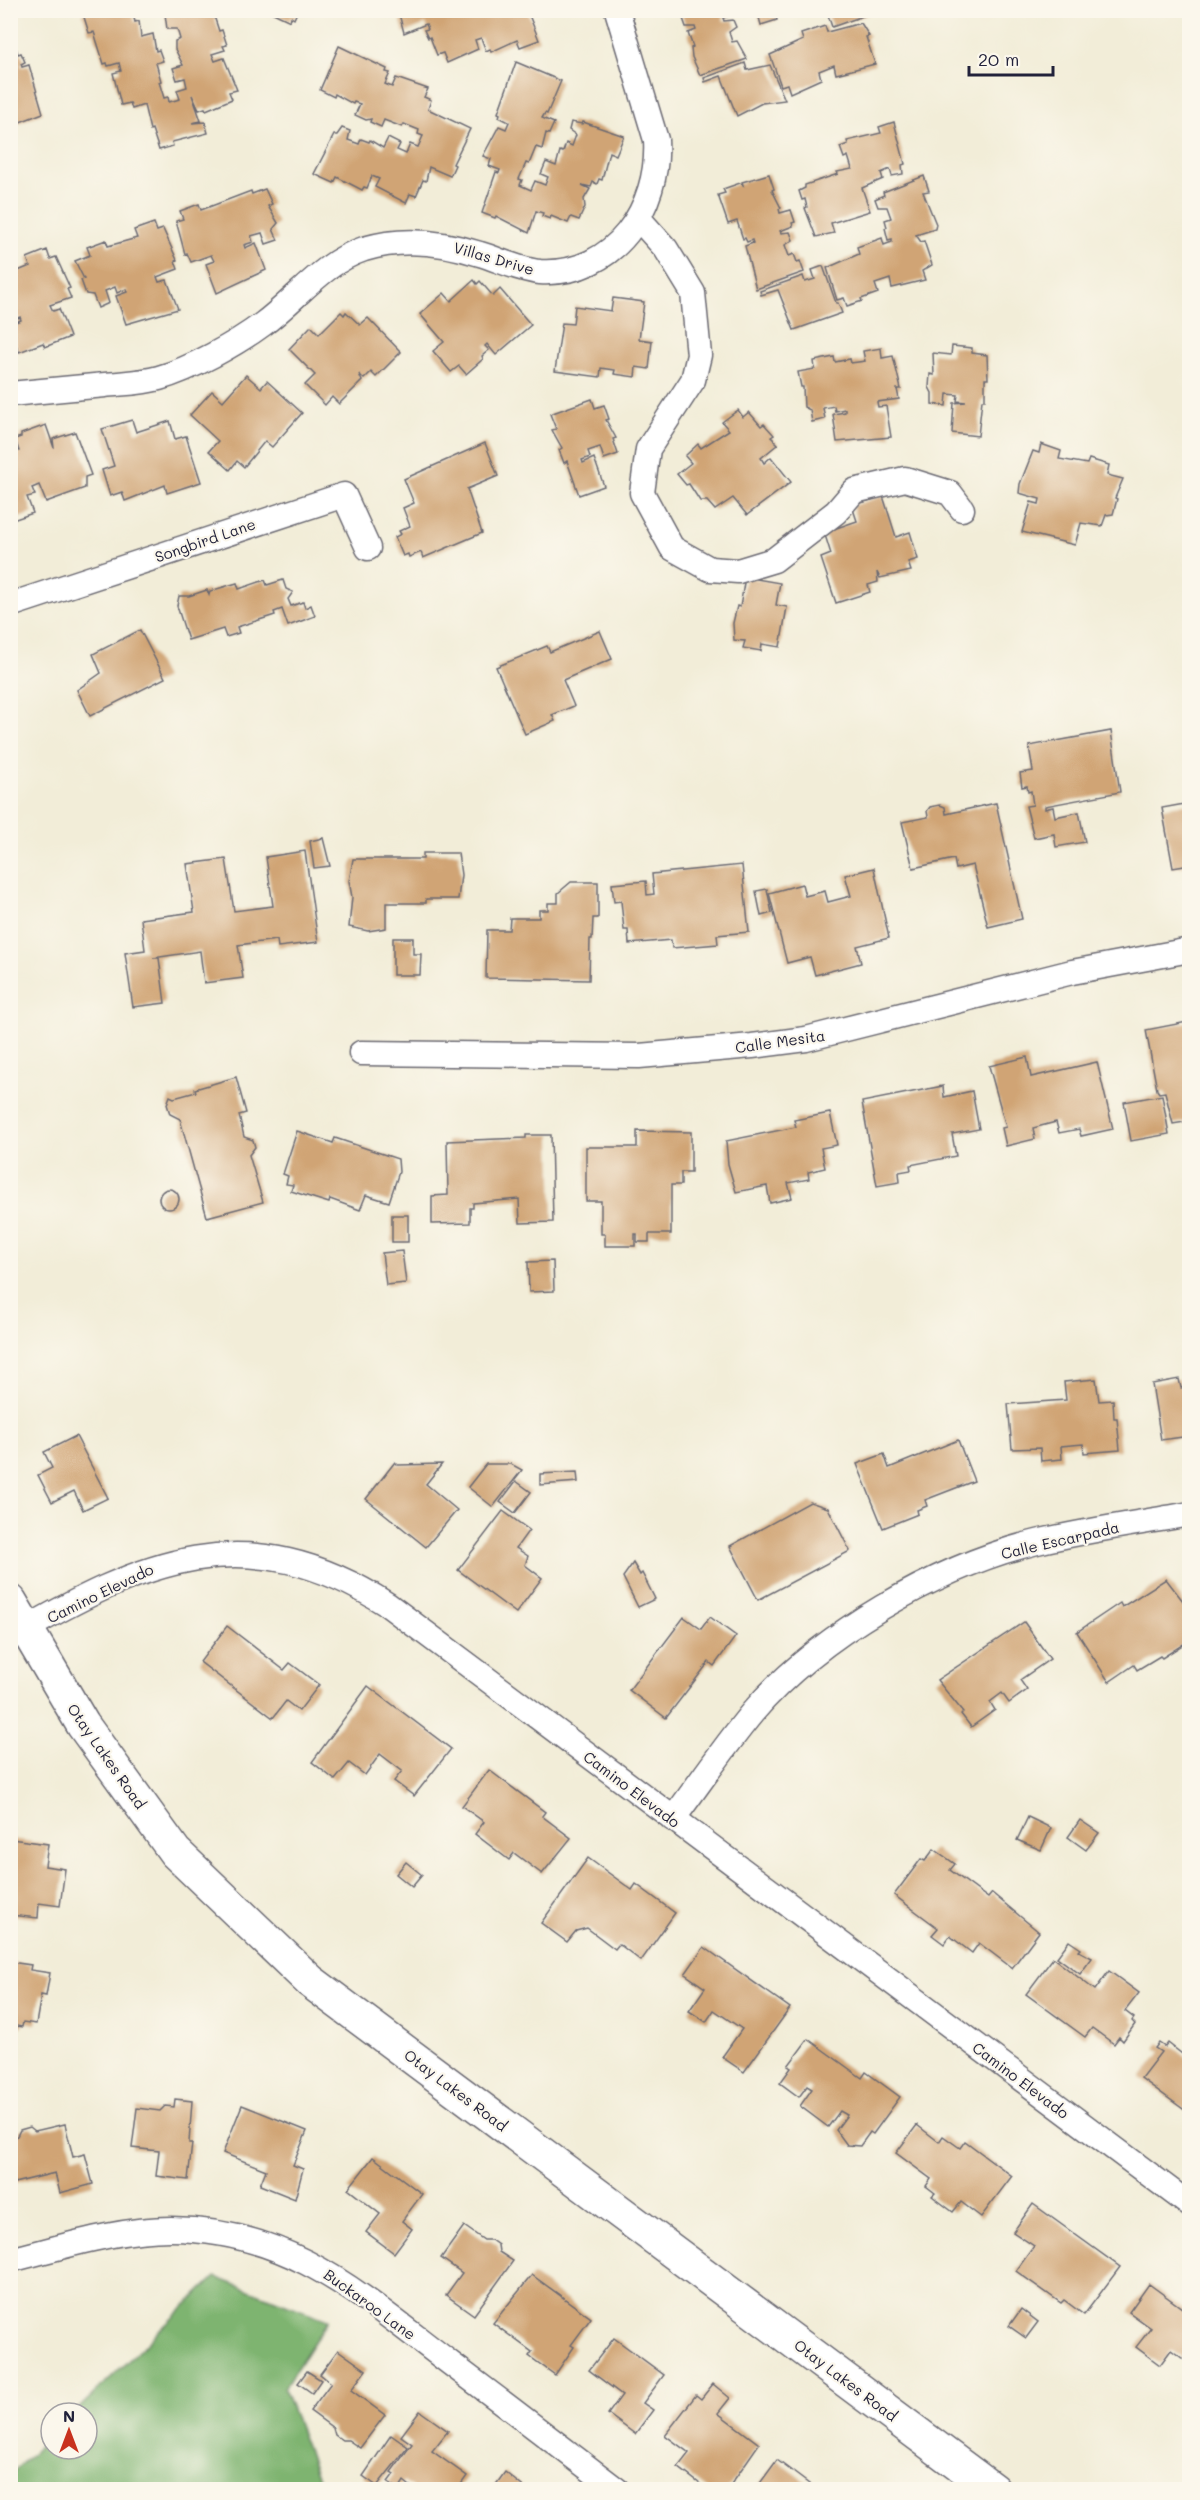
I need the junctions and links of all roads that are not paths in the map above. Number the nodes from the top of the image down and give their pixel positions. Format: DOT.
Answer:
graph roads {
  1 [pos="617,10"];
  2 [pos="639,219"];
  3 [pos="10,394"];
  4 [pos="962,509"];
  5 [pos="368,548"];
  6 [pos="10,606"];
  7 [pos="1190,950"];
  8 [pos="361,1053"];
  9 [pos="1190,1514"];
  10 [pos="10,1601"];
  11 [pos="18,1634"];
  12 [pos="673,1819"];
  13 [pos="1190,2205"];
  14 [pos="10,2260"];
  15 [pos="617,2490"];
  16 [pos="993,2490"];
  1 -- 2 [label="street, Villas Drive"];
  2 -- 3 [label="street, Villas Drive"];
  2 -- 4 [label="street"];
  5 -- 6 [label="street, Songbird Lane"];
  7 -- 8 [label="street, Calle Mesita"];
  9 -- 12 [label="street, Calle Escarpada"];
  10 -- 11 [label="main road, Otay Lakes Road"];
  11 -- 12 [label="street, Camino Elevado"];
  11 -- 16 [label="main road, Otay Lakes Road"];
  12 -- 13 [label="street, Camino Elevado"];
  14 -- 15 [label="street, Buckaroo Lane"];
}
